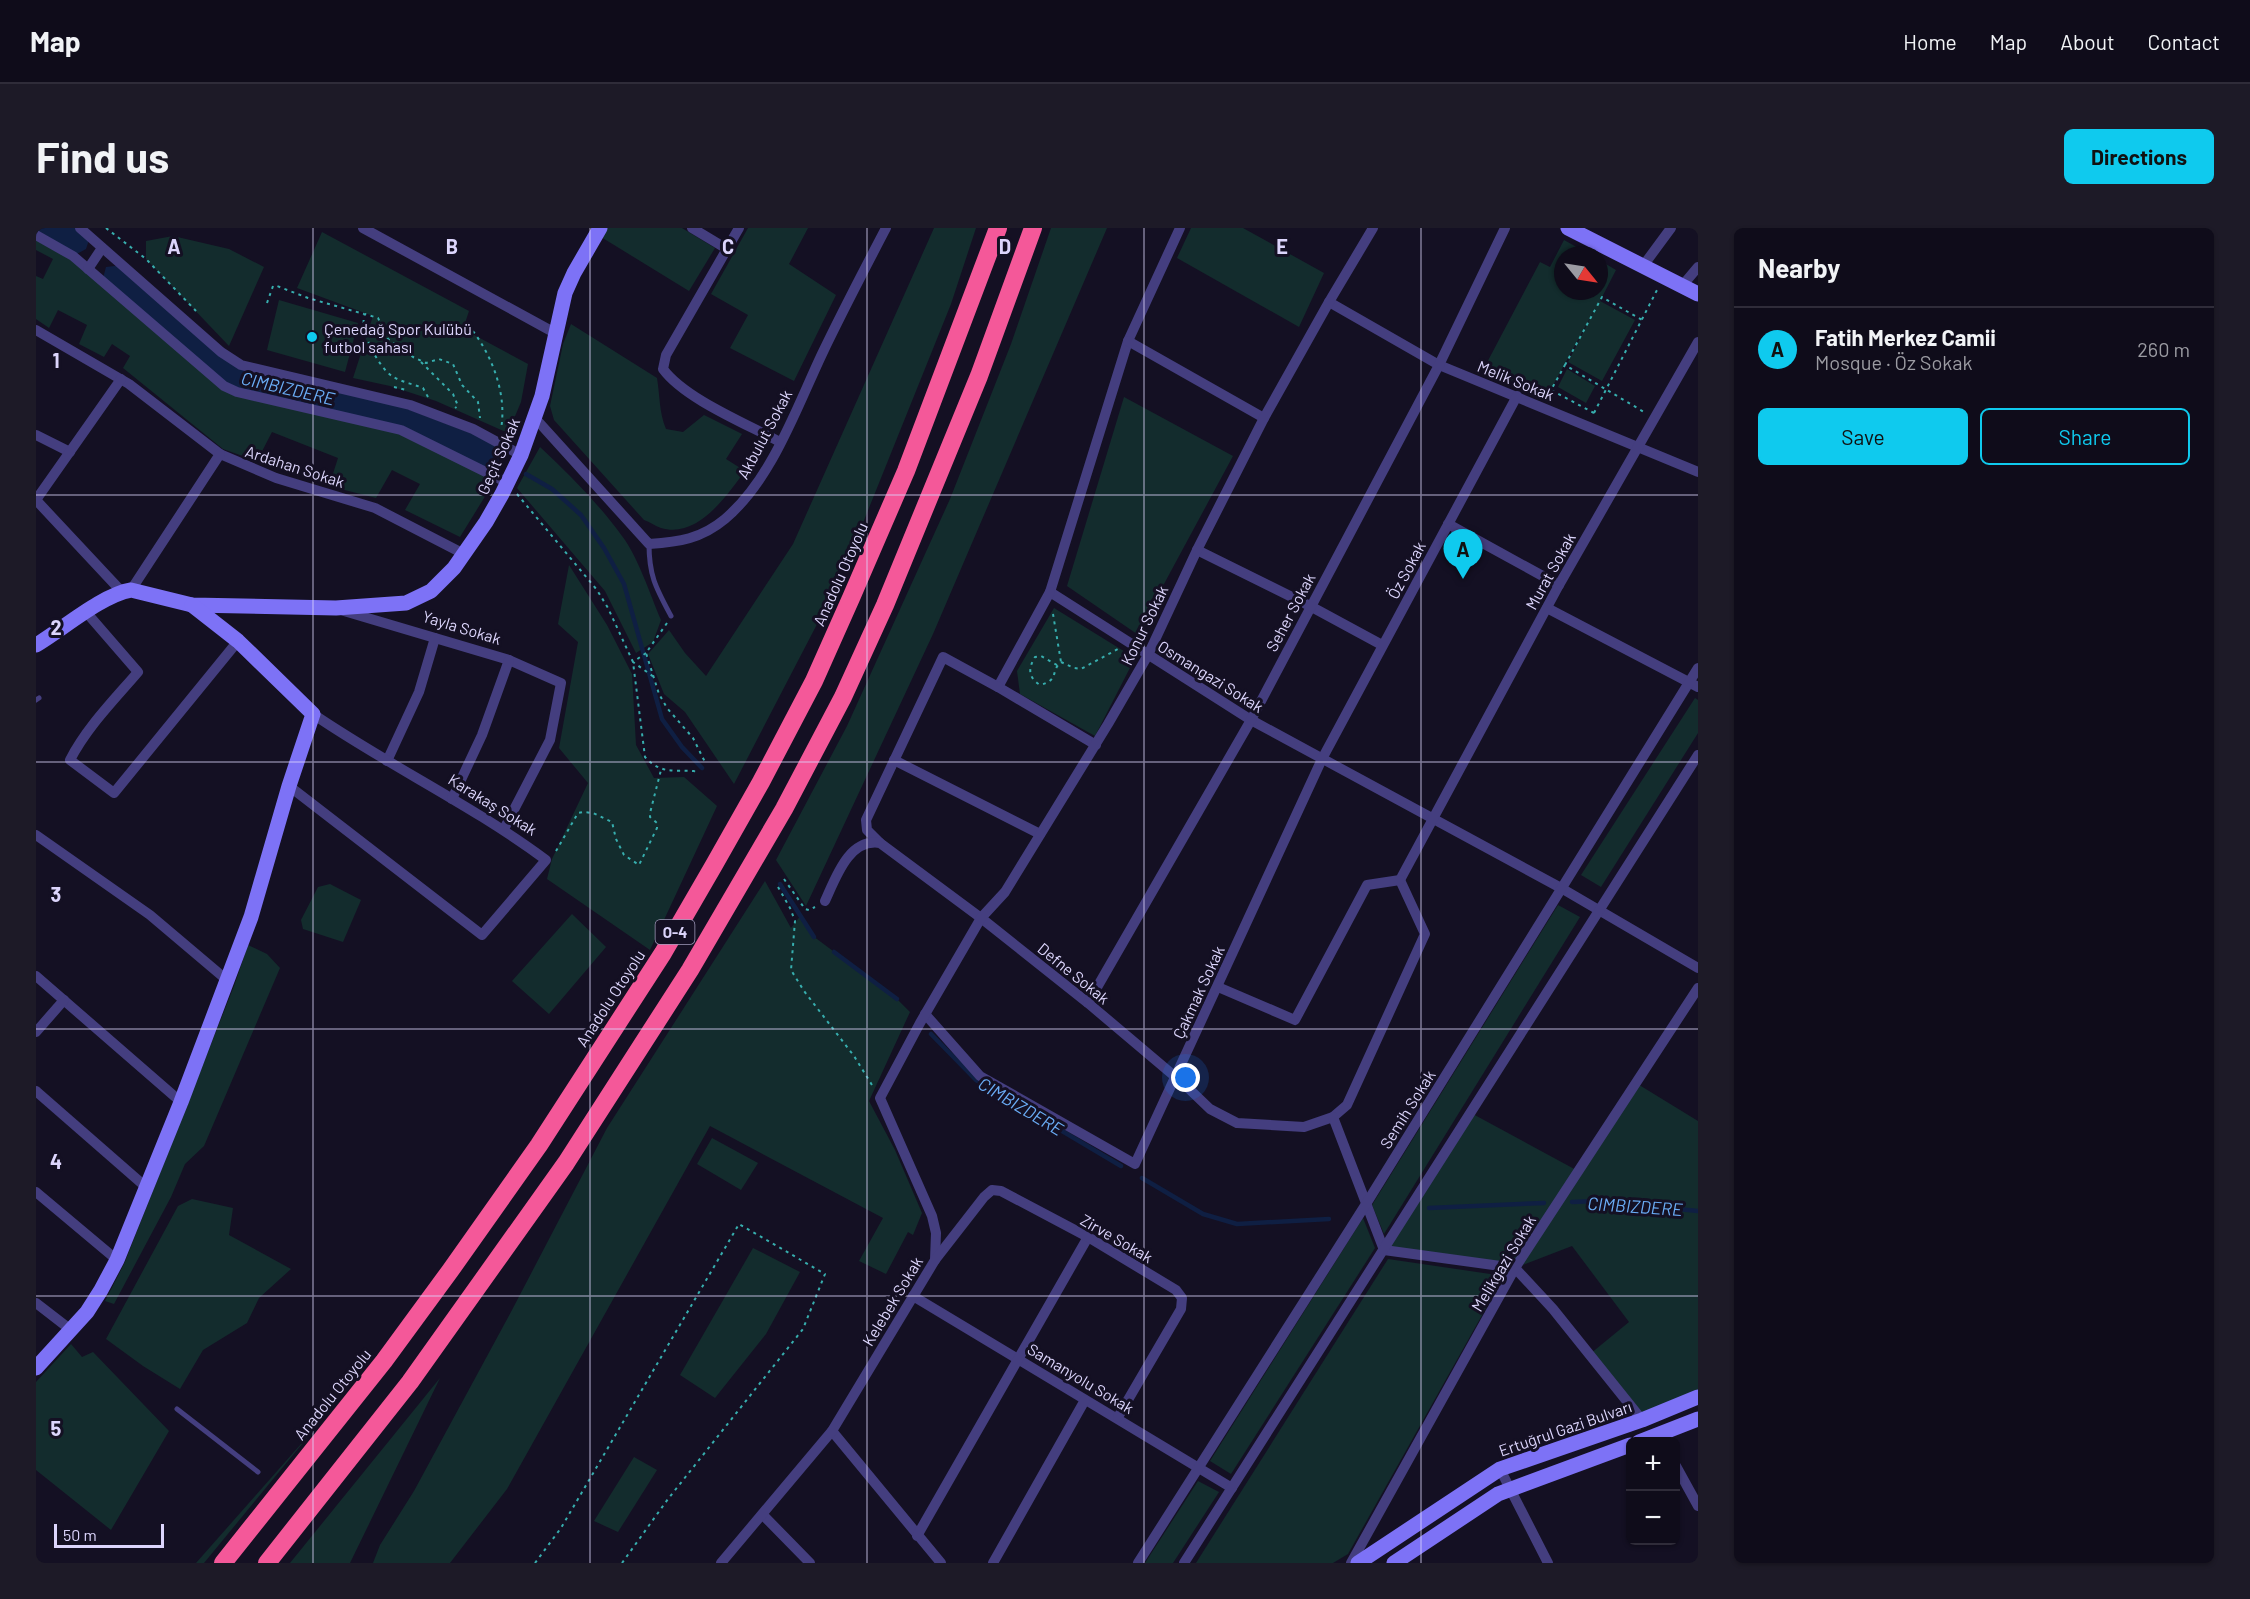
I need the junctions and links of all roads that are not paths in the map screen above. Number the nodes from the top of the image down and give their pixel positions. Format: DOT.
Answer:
graph roads {
  1 [pos="80,228"];
  2 [pos="363,228"];
  3 [pos="600,228"];
  4 [pos="692,228"];
  5 [pos="739,228"];
  6 [pos="886,228"];
  7 [pos="998,228"];
  8 [pos="1032,228"];
  9 [pos="1180,228"];
  10 [pos="1373,228"];
  11 [pos="1506,228"];
  12 [pos="1568,228"];
  13 [pos="1671,228"];
  14 [pos="36,235"];
  15 [pos="102,248"];
  16 [pos="727,249"];
  17 [pos="1643,266"];
  18 [pos="1698,267"];
  19 [pos="88,269"];
  20 [pos="1682,286"];
  21 [pos="1698,294"];
  22 [pos="1329,302"];
  23 [pos="36,330"];
  24 [pos="555,333"];
  25 [pos="1128,341"];
  26 [pos="1698,342"];
  27 [pos="1439,365"];
  28 [pos="121,379"];
  29 [pos="1517,396"];
  30 [pos="535,418"];
  31 [pos="1264,418"];
  32 [pos="36,435"];
  33 [pos="780,442"];
  34 [pos="1637,448"];
  35 [pos="70,452"];
  36 [pos="220,454"];
  37 [pos="521,455"];
  38 [pos="1698,472"];
  39 [pos="508,483"];
  40 [pos="36,500"];
  41 [pos="1448,524"];
  42 [pos="649,544"];
  43 [pos="1197,550"];
  44 [pos="464,554"];
  45 [pos="1559,585"];
  46 [pos="127,591"];
  47 [pos="1050,592"];
  48 [pos="192,605"];
  49 [pos="1310,606"];
  50 [pos="336,608"];
  51 [pos="1547,608"];
  52 [pos="86,612"];
  53 [pos="671,616"];
  54 [pos="435,638"];
  55 [pos="238,641"];
  56 [pos="36,645"];
  57 [pos="1382,645"];
  58 [pos="1148,655"];
  59 [pos="509,660"];
  60 [pos="1698,668"];
  61 [pos="1694,684"];
  62 [pos="998,687"];
  63 [pos="313,714"];
  64 [pos="1251,720"];
  65 [pos="1096,744"];
  66 [pos="1698,755"];
  67 [pos="1322,759"];
  68 [pos="894,760"];
  69 [pos="387,761"];
  70 [pos="289,786"];
  71 [pos="452,799"];
  72 [pos="1433,818"];
  73 [pos="504,829"];
  74 [pos="1040,834"];
  75 [pos="36,835"];
  76 [pos="880,843"];
  77 [pos="1400,879"];
  78 [pos="1561,888"];
  79 [pos="825,901"];
  80 [pos="1599,910"];
  81 [pos="981,918"];
  82 [pos="1698,968"];
  83 [pos="36,976"];
  84 [pos="228,981"];
  85 [pos="1218,987"];
  86 [pos="1698,988"];
  87 [pos="64,1000"];
  88 [pos="1088,1003"];
  89 [pos="923,1018"];
  90 [pos="36,1032"];
  91 [pos="1175,1077"];
  92 [pos="36,1091"];
  93 [pos="181,1102"];
  94 [pos="1333,1117"];
  95 [pos="147,1188"];
  96 [pos="36,1192"];
  97 [pos="1366,1204"];
  98 [pos="1088,1237"];
  99 [pos="1384,1250"];
  100 [pos="117,1260"];
  101 [pos="935,1260"];
  102 [pos="1515,1268"];
  103 [pos="913,1296"];
  104 [pos="36,1303"];
  105 [pos="76,1329"];
  106 [pos="1019,1358"];
  107 [pos="36,1368"];
  108 [pos="1698,1397"];
  109 [pos="1084,1400"];
  110 [pos="177,1409"];
  111 [pos="1118,1417"];
  112 [pos="1698,1419"];
  113 [pos="1642,1420"];
  114 [pos="832,1431"];
  115 [pos="1662,1437"];
  116 [pos="1626,1446"];
  117 [pos="1198,1468"];
  118 [pos="1500,1469"];
  119 [pos="258,1472"];
  120 [pos="1680,1473"];
  121 [pos="1232,1488"];
  122 [pos="1509,1490"];
  123 [pos="1698,1506"];
  124 [pos="763,1515"];
  125 [pos="917,1536"];
  126 [pos="223,1563"];
  127 [pos="267,1563"];
  128 [pos="721,1563"];
  129 [pos="810,1563"];
  130 [pos="941,1563"];
  131 [pos="993,1563"];
  132 [pos="1138,1563"];
  133 [pos="1184,1563"];
  134 [pos="1351,1563"];
  135 [pos="1358,1563"];
  136 [pos="1394,1563"];
  137 [pos="1548,1563"];
  1 -- 15 [label="street"];
  2 -- 24 [label="street"];
  3 -- 24 [label="street, Geçit Sokak"];
  4 -- 16 [label="street"];
  5 -- 16 [label="street"];
  6 -- 33 [label="street, Akbulut Sokak"];
  7 -- 126 [label="highway, Anadolu Otoyolu / O-4"];
  8 -- 127 [label="highway, O-4"];
  9 -- 25 [label="street"];
  10 -- 22 [label="street, Konur Sokak"];
  11 -- 27 [label="street, Seher Sokak"];
  12 -- 17 [label="street"];
  13 -- 17 [label="street"];
  14 -- 19 [label="street"];
  15 -- 19 [label="street"];
  15 -- 37 [label="street"];
  16 -- 33 [label="street"];
  17 -- 20 [label="street"];
  18 -- 20 [label="street"];
  19 -- 39 [label="street"];
  20 -- 21 [label="street"];
  22 -- 27 [label="street, Melik Sokak"];
  22 -- 31 [label="street, Konur Sokak"];
  23 -- 28 [label="street, Ardahan Sokak"];
  24 -- 30 [label="street, Geçit Sokak"];
  25 -- 31 [label="street"];
  25 -- 47 [label="street"];
  26 -- 34 [label="street, Murat Sokak"];
  27 -- 29 [label="street, Melik Sokak"];
  27 -- 49 [label="street, Seher Sokak"];
  28 -- 35 [label="street"];
  28 -- 36 [label="street, Ardahan Sokak"];
  29 -- 34 [label="street, Melik Sokak"];
  29 -- 41 [label="street, Öz Sokak"];
  30 -- 37 [label="street, Geçit Sokak"];
  30 -- 42 [label="street"];
  31 -- 43 [label="street, Konur Sokak"];
  32 -- 35 [label="street"];
  33 -- 42 [label="street, Akbulut Sokak"];
  34 -- 38 [label="street, Melik Sokak"];
  34 -- 45 [label="street, Murat Sokak"];
  35 -- 40 [label="street"];
  36 -- 44 [label="street, Ardahan Sokak"];
  36 -- 46 [label="street"];
  37 -- 39 [label="street, Geçit Sokak"];
  39 -- 44 [label="street, Geçit Sokak"];
  40 -- 46 [label="street"];
  41 -- 45 [label="street"];
  41 -- 57 [label="street, Öz Sokak"];
  42 -- 53 [label="lane"];
  43 -- 49 [label="street"];
  43 -- 58 [label="street, Konur Sokak"];
  44 -- 50 [label="street, Geçit Sokak"];
  45 -- 51 [label="street, Murat Sokak"];
  46 -- 48 [label="street"];
  46 -- 52 [label="street"];
  47 -- 58 [label="street, Osmangazi Sokak"];
  47 -- 62 [label="street"];
  48 -- 50 [label="street, Yayla Sokak"];
  48 -- 55 [label="street"];
  49 -- 57 [label="street"];
  49 -- 64 [label="street, Seher Sokak"];
  50 -- 54 [label="street, Yayla Sokak"];
  51 -- 61 [label="street"];
  51 -- 72 [label="street, Murat Sokak"];
  52 -- 55 [label="street"];
  52 -- 56 [label="street"];
  54 -- 59 [label="street, Yayla Sokak"];
  54 -- 69 [label="street"];
  55 -- 63 [label="street"];
  57 -- 67 [label="street, Öz Sokak"];
  58 -- 64 [label="street, Osmangazi Sokak"];
  58 -- 65 [label="street, Konur Sokak"];
  59 -- 71 [label="street"];
  59 -- 73 [label="street, Yayla Sokak"];
  60 -- 61 [label="street, Semih Sokak"];
  61 -- 78 [label="street, Semih Sokak"];
  62 -- 65 [label="street"];
  62 -- 68 [label="street"];
  63 -- 69 [label="street, Karakaş Sokak"];
  63 -- 70 [label="street"];
  64 -- 67 [label="street, Osmangazi Sokak"];
  64 -- 88 [label="street, Seher Sokak"];
  65 -- 74 [label="street, Konur Sokak"];
  66 -- 80 [label="street"];
  67 -- 72 [label="street, Osmangazi Sokak"];
  67 -- 85 [label="street, Çakmak Sokak"];
  68 -- 74 [label="street"];
  68 -- 76 [label="street"];
  69 -- 71 [label="street, Karakaş Sokak"];
  70 -- 73 [label="street, Karakaş Sokak"];
  70 -- 84 [label="street"];
  71 -- 73 [label="street, Karakaş Sokak"];
  72 -- 77 [label="street, Murat Sokak"];
  72 -- 78 [label="street, Osmangazi Sokak"];
  74 -- 81 [label="street, Konur Sokak"];
  75 -- 84 [label="street"];
  76 -- 79 [label="street"];
  76 -- 81 [label="street, Defne Sokak"];
  77 -- 85 [label="street"];
  77 -- 94 [label="street"];
  78 -- 80 [label="street, Osmangazi Sokak"];
  78 -- 97 [label="street, Semih Sokak"];
  80 -- 82 [label="street, Osmangazi Sokak"];
  80 -- 99 [label="street"];
  81 -- 88 [label="street, Defne Sokak"];
  81 -- 89 [label="street, Konur Sokak"];
  83 -- 87 [label="street"];
  84 -- 93 [label="street"];
  85 -- 91 [label="street, Çakmak Sokak"];
  86 -- 102 [label="street, Melikgazi Sokak"];
  87 -- 90 [label="street"];
  87 -- 93 [label="street"];
  88 -- 91 [label="street, Defne Sokak"];
  89 -- 91 [label="street, Çakmak Sokak"];
  89 -- 101 [label="street, Kelebek Sokak"];
  91 -- 94 [label="street, Defne Sokak"];
  92 -- 95 [label="street"];
  93 -- 95 [label="street"];
  94 -- 97 [label="street"];
  95 -- 100 [label="street"];
  96 -- 100 [label="street"];
  97 -- 99 [label="street"];
  97 -- 117 [label="street, Semih Sokak"];
  98 -- 101 [label="street, Zirve Sokak"];
  98 -- 106 [label="street"];
  98 -- 111 [label="street, Zirve Sokak"];
  99 -- 102 [label="street"];
  99 -- 121 [label="street"];
  100 -- 105 [label="street"];
  101 -- 103 [label="street, Kelebek Sokak"];
  102 -- 113 [label="street"];
  102 -- 134 [label="street, Melikgazi Sokak"];
  103 -- 106 [label="street, Samanyolu Sokak"];
  103 -- 114 [label="street, Kelebek Sokak"];
  104 -- 105 [label="street"];
  105 -- 107 [label="street"];
  106 -- 109 [label="street, Samanyolu Sokak"];
  106 -- 125 [label="street"];
  108 -- 113 [label="street, Ertuğrul Gazi Bulvarı"];
  109 -- 111 [label="street, Samanyolu Sokak"];
  109 -- 131 [label="street"];
  110 -- 119 [label="lane"];
  111 -- 117 [label="street, Samanyolu Sokak"];
  112 -- 115 [label="street"];
  113 -- 118 [label="street, Ertuğrul Gazi Bulvarı"];
  114 -- 124 [label="street, Kelebek Sokak"];
  114 -- 125 [label="street"];
  116 -- 122 [label="street"];
  117 -- 121 [label="street, Samanyolu Sokak"];
  117 -- 132 [label="street, Semih Sokak"];
  118 -- 122 [label="street"];
  118 -- 135 [label="street, Ertuğrul Gazi Bulvarı"];
  120 -- 123 [label="street"];
  121 -- 133 [label="street"];
  122 -- 136 [label="street"];
  122 -- 137 [label="street"];
  124 -- 128 [label="street, Kelebek Sokak"];
  124 -- 129 [label="street"];
  125 -- 130 [label="street"];
}
